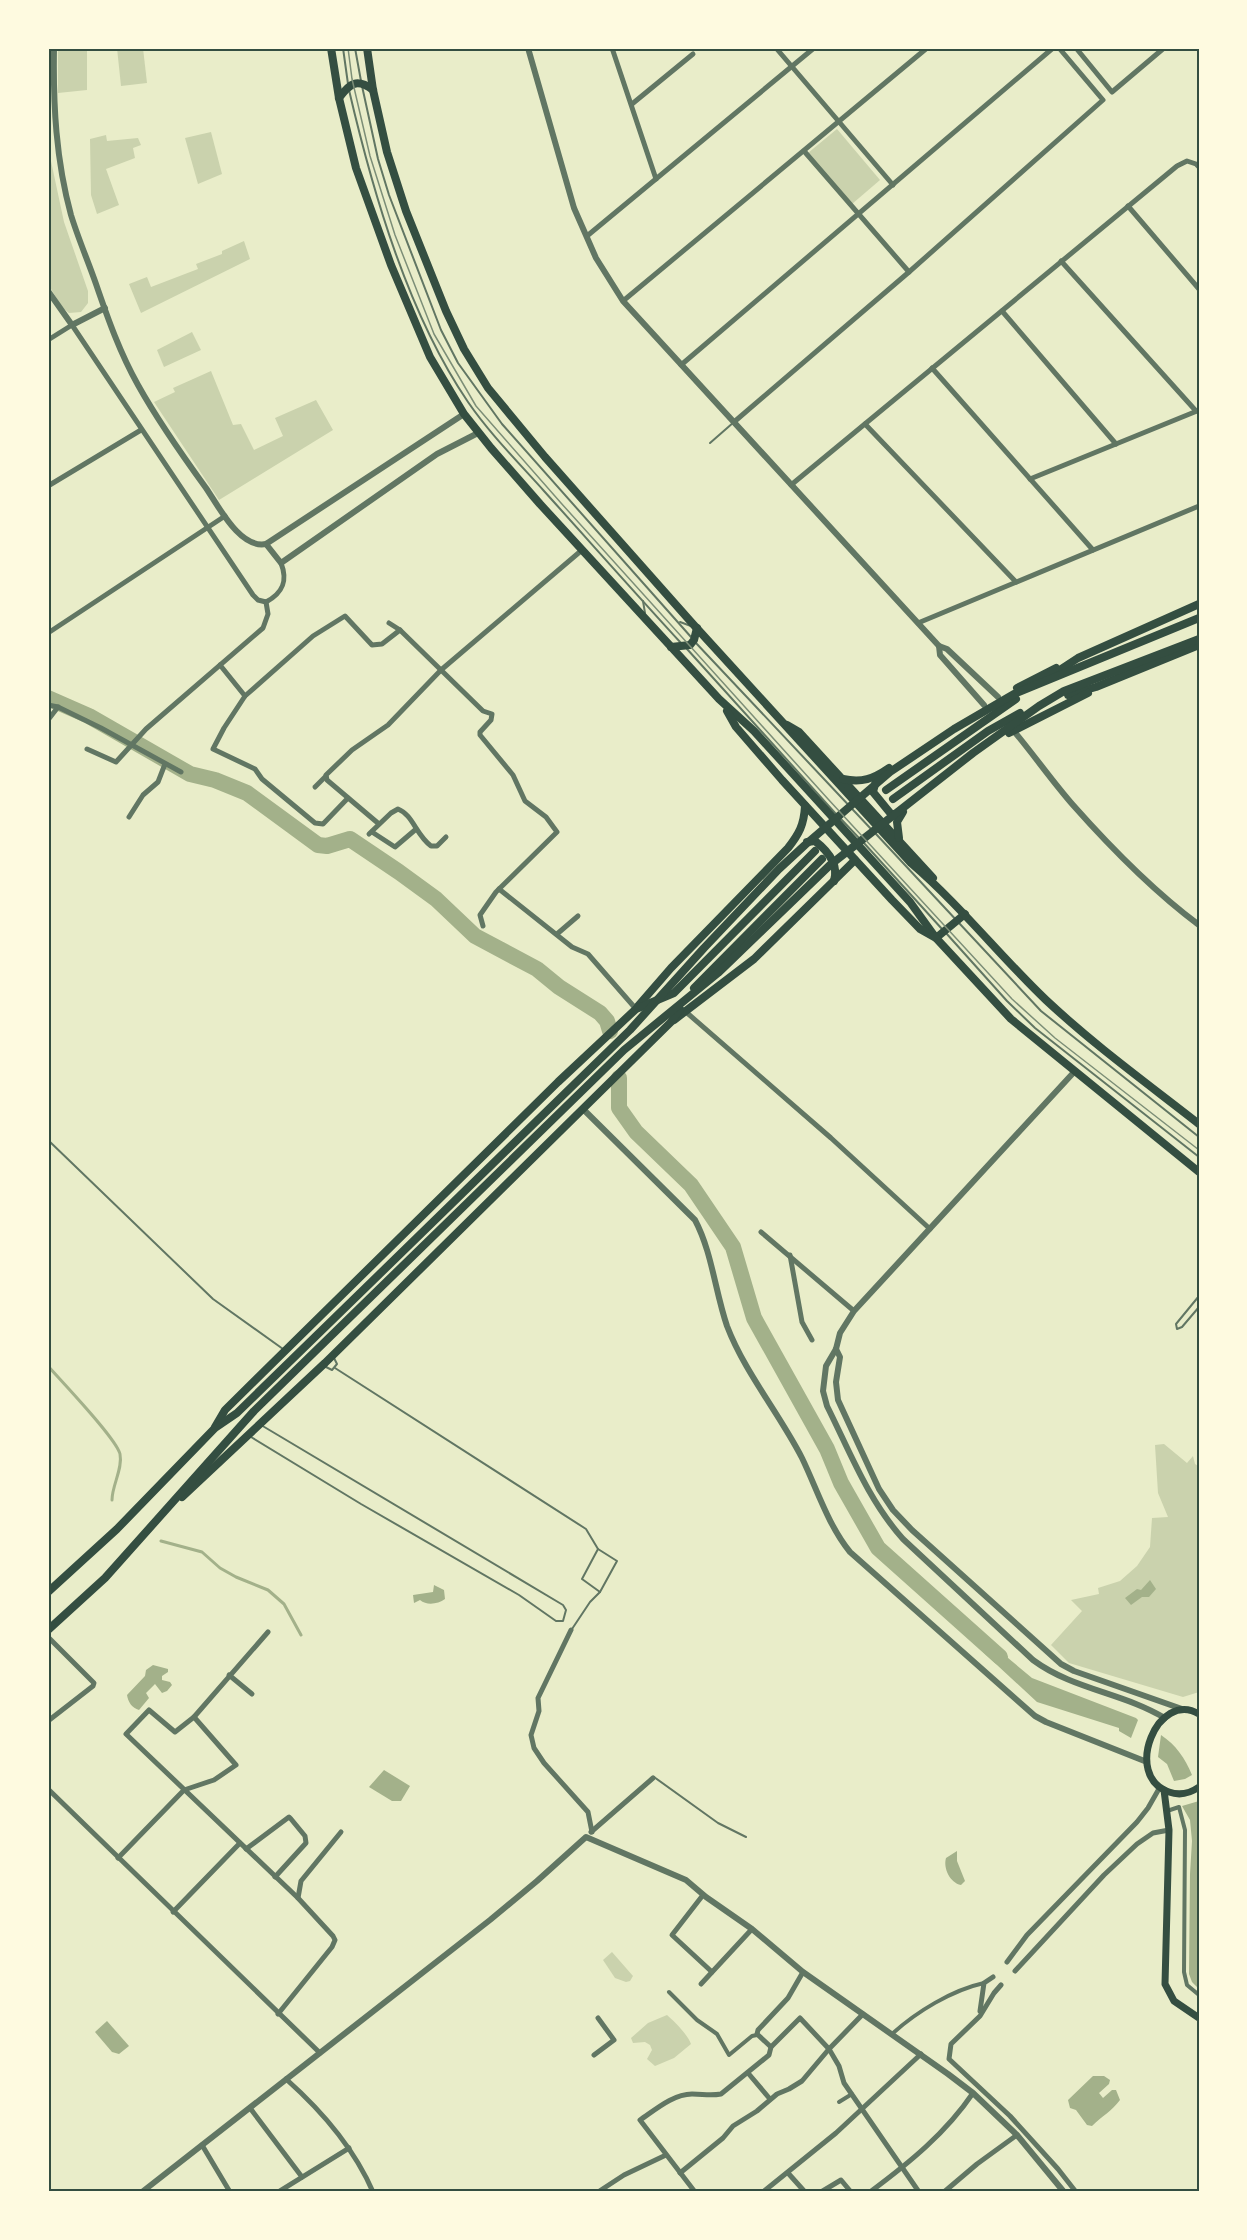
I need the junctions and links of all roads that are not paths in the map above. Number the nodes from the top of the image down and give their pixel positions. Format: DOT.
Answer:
graph roads {
  1 [pos="54,48"];
  2 [pos="331,48"];
  3 [pos="343,48"];
  4 [pos="355,48"];
  5 [pos="367,48"];
  6 [pos="528,48"];
  7 [pos="612,48"];
  8 [pos="776,48"];
  9 [pos="814,48"];
  10 [pos="927,48"];
  11 [pos="1053,48"];
  12 [pos="1059,48"];
  13 [pos="1076,48"];
  14 [pos="1164,48"];
  15 [pos="693,54"];
  16 [pos="792,67"];
  17 [pos="362,82"];
  18 [pos="348,87"];
  19 [pos="373,90"];
  20 [pos="339,98"];
  21 [pos="632,104"];
  22 [pos="839,122"];
  23 [pos="804,152"];
  24 [pos="1197,166"];
  25 [pos="656,179"];
  26 [pos="893,185"];
  27 [pos="1128,206"];
  28 [pos="858,214"];
  29 [pos="586,236"];
  30 [pos="1062,261"];
  31 [pos="909,272"];
  32 [pos="1199,289"];
  33 [pos="48,291"];
  34 [pos="623,301"];
  35 [pos="105,308"];
  36 [pos="1002,310"];
  37 [pos="72,325"];
  38 [pos="48,340"];
  39 [pos="681,365"];
  40 [pos="932,368"];
  41 [pos="1197,411"];
  42 [pos="464,414"];
  43 [pos="734,422"];
  44 [pos="865,424"];
  45 [pos="141,430"];
  46 [pos="478,432"];
  47 [pos="710,442"];
  48 [pos="1116,444"];
  49 [pos="1030,479"];
  50 [pos="791,485"];
  51 [pos="48,486"];
  52 [pos="1199,506"];
  53 [pos="225,516"];
  54 [pos="206,527"];
  55 [pos="266,544"];
  56 [pos="582,550"];
  57 [pos="1093,550"];
  58 [pos="281,563"];
  59 [pos="1016,582"];
  60 [pos="266,602"];
  61 [pos="643,602"];
  62 [pos="1199,604"];
  63 [pos="1199,618"];
  64 [pos="645,619"];
  65 [pos="677,621"];
  66 [pos="389,623"];
  67 [pos="918,623"];
  68 [pos="697,628"];
  69 [pos="400,630"];
  70 [pos="48,633"];
  71 [pos="1199,639"];
  72 [pos="694,640"];
  73 [pos="1199,645"];
  74 [pos="939,646"];
  75 [pos="671,647"];
  76 [pos="684,647"];
  77 [pos="1078,658"];
  78 [pos="220,665"];
  79 [pos="441,670"];
  80 [pos="1096,687"];
  81 [pos="245,696"];
  82 [pos="998,697"];
  83 [pos="719,699"];
  84 [pos="48,705"];
  85 [pos="984,705"];
  86 [pos="57,707"];
  87 [pos="48,720"];
  88 [pos="779,720"];
  89 [pos="1013,730"];
  90 [pos="133,746"];
  91 [pos="87,749"];
  92 [pos="165,764"];
  93 [pos="181,772"];
  94 [pos="881,773"];
  95 [pos="326,776"];
  96 [pos="843,779"];
  97 [pos="315,787"];
  98 [pos="886,790"];
  99 [pos="348,798"];
  100 [pos="893,799"];
  101 [pos="805,806"];
  102 [pos="906,809"];
  103 [pos="129,817"];
  104 [pos="379,824"];
  105 [pos="415,830"];
  106 [pos="446,837"];
  107 [pos="899,839"];
  108 [pos="788,848"];
  109 [pos="815,851"];
  110 [pos="822,859"];
  111 [pos="855,860"];
  112 [pos="834,881"];
  113 [pos="938,886"];
  114 [pos="499,889"];
  115 [pos="965,914"];
  116 [pos="578,916"];
  117 [pos="957,921"];
  118 [pos="1199,924"];
  119 [pos="483,927"];
  120 [pos="944,931"];
  121 [pos="557,934"];
  122 [pos="936,938"];
  123 [pos="636,1009"];
  124 [pos="686,1012"];
  125 [pos="671,1022"];
  126 [pos="1075,1071"];
  127 [pos="583,1109"];
  128 [pos="1199,1124"];
  129 [pos="1199,1137"];
  130 [pos="48,1140"];
  131 [pos="1199,1157"];
  132 [pos="1199,1172"];
  133 [pos="930,1228"];
  134 [pos="761,1232"];
  135 [pos="790,1255"];
  136 [pos="1199,1296"];
  137 [pos="1199,1307"];
  138 [pos="854,1311"];
  139 [pos="812,1340"];
  140 [pos="836,1349"];
  141 [pos="285,1352"];
  142 [pos="332,1356"];
  143 [pos="323,1365"];
  144 [pos="826,1366"];
  145 [pos="335,1368"];
  146 [pos="838,1368"];
  147 [pos="259,1423"];
  148 [pos="215,1428"];
  149 [pos="248,1434"];
  150 [pos="872,1474"];
  151 [pos="862,1479"];
  152 [pos="174,1503"];
  153 [pos="598,1549"];
  154 [pos="48,1592"];
  155 [pos="600,1592"];
  156 [pos="48,1630"];
  157 [pos="571,1630"];
  158 [pos="268,1632"];
  159 [pos="48,1637"];
  160 [pos="1066,1666"];
  161 [pos="229,1675"];
  162 [pos="1060,1677"];
  163 [pos="252,1694"];
  164 [pos="1182,1709"];
  165 [pos="1197,1710"];
  166 [pos="194,1717"];
  167 [pos="1166,1718"];
  168 [pos="48,1721"];
  169 [pos="1146,1762"];
  170 [pos="654,1777"];
  171 [pos="1199,1787"];
  172 [pos="48,1789"];
  173 [pos="1162,1789"];
  174 [pos="184,1790"];
  175 [pos="1167,1811"];
  176 [pos="1169,1830"];
  177 [pos="341,1832"];
  178 [pos="592,1832"];
  179 [pos="586,1837"];
  180 [pos="746,1838"];
  181 [pos="240,1843"];
  182 [pos="246,1849"];
  183 [pos="118,1858"];
  184 [pos="275,1877"];
  185 [pos="703,1894"];
  186 [pos="298,1898"];
  187 [pos="173,1912"];
  188 [pos="752,1929"];
  189 [pos="712,1972"];
  190 [pos="803,1972"];
  191 [pos="993,1977"];
  192 [pos="984,1983"];
  193 [pos="701,1984"];
  194 [pos="1002,1985"];
  195 [pos="669,1992"];
  196 [pos="1199,1995"];
  197 [pos="278,2014"];
  198 [pos="863,2014"];
  199 [pos="980,2016"];
  200 [pos="598,2018"];
  201 [pos="1199,2018"];
  202 [pos="892,2034"];
  203 [pos="758,2035"];
  204 [pos="771,2047"];
  205 [pos="829,2049"];
  206 [pos="320,2053"];
  207 [pos="921,2054"];
  208 [pos="594,2055"];
  209 [pos="748,2073"];
  210 [pos="286,2079"];
  211 [pos="973,2093"];
  212 [pos="852,2094"];
  213 [pos="770,2099"];
  214 [pos="839,2102"];
  215 [pos="250,2108"];
  216 [pos="861,2108"];
  217 [pos="1017,2134"];
  218 [pos="202,2145"];
  219 [pos="349,2148"];
  220 [pos="666,2155"];
  221 [pos="903,2168"];
  222 [pos="680,2173"];
  223 [pos="788,2173"];
  224 [pos="302,2177"];
  225 [pos="693,2190"];
  226 [pos="142,2192"];
  227 [pos="230,2192"];
  228 [pos="278,2192"];
  229 [pos="372,2192"];
  230 [pos="598,2192"];
  231 [pos="683,2192"];
  232 [pos="763,2192"];
  233 [pos="805,2192"];
  234 [pos="821,2192"];
  235 [pos="851,2192"];
  236 [pos="870,2192"];
  237 [pos="919,2192"];
  238 [pos="944,2192"];
  239 [pos="1064,2192"];
  240 [pos="1076,2192"];
  1 -- 35 [label="street"];
  2 -- 20 [label="main road"];
  3 -- 18 [label="lane"];
  4 -- 17 [label="lane"];
  5 -- 19 [label="main road"];
  6 -- 29 [label="street"];
  7 -- 21 [label="street"];
  8 -- 16 [label="street"];
  9 -- 16 [label="street"];
  10 -- 22 [label="street"];
  11 -- 26 [label="street"];
  12 -- 31 [label="street"];
  13 -- 14 [label="street"];
  15 -- 21 [label="street"];
  16 -- 22 [label="street"];
  16 -- 25 [label="street"];
  17 -- 18 [label="main road"];
  17 -- 19 [label="main road"];
  17 -- 65 [label="lane"];
  18 -- 20 [label="main road"];
  18 -- 61 [label="lane"];
  19 -- 68 [label="main road"];
  20 -- 42 [label="main road"];
  21 -- 25 [label="street"];
  22 -- 23 [label="street"];
  22 -- 26 [label="street"];
  23 -- 28 [label="street"];
  23 -- 34 [label="street"];
  24 -- 27 [label="street"];
  25 -- 29 [label="street"];
  26 -- 28 [label="street"];
  27 -- 30 [label="street"];
  27 -- 32 [label="street"];
  28 -- 31 [label="street"];
  28 -- 39 [label="street"];
  29 -- 34 [label="street"];
  30 -- 36 [label="street"];
  30 -- 41 [label="street"];
  31 -- 43 [label="street"];
  33 -- 37 [label="street"];
  34 -- 39 [label="street"];
  35 -- 37 [label="street"];
  35 -- 53 [label="street"];
  36 -- 40 [label="street"];
  36 -- 48 [label="street"];
  37 -- 38 [label="street"];
  37 -- 45 [label="street"];
  39 -- 43 [label="street"];
  40 -- 44 [label="street"];
  40 -- 49 [label="street"];
  41 -- 48 [label="street"];
  42 -- 46 [label="main road"];
  42 -- 55 [label="street"];
  43 -- 47 [label="lane"];
  43 -- 50 [label="street"];
  44 -- 50 [label="street"];
  44 -- 59 [label="street"];
  45 -- 51 [label="street"];
  45 -- 54 [label="street"];
  46 -- 56 [label="main road"];
  46 -- 58 [label="street"];
  48 -- 49 [label="street"];
  49 -- 57 [label="street"];
  50 -- 67 [label="street"];
  52 -- 57 [label="street"];
  53 -- 54 [label="street"];
  53 -- 55 [label="street"];
  54 -- 60 [label="street"];
  54 -- 70 [label="street"];
  55 -- 58 [label="street"];
  56 -- 64 [label="main road"];
  56 -- 79 [label="street"];
  57 -- 59 [label="street"];
  58 -- 60 [label="street"];
  59 -- 67 [label="street"];
  60 -- 78 [label="street"];
  61 -- 64 [label="lane"];
  61 -- 76 [label="lane"];
  62 -- 77 [label="main road"];
  63 -- 148 [label="main road"];
  64 -- 75 [label="main road"];
  65 -- 68 [label="lane"];
  65 -- 72 [label="lane"];
  66 -- 69 [label="street"];
  67 -- 74 [label="street"];
  68 -- 72 [label="main road"];
  68 -- 88 [label="main road"];
  69 -- 79 [label="street"];
  69 -- 81 [label="street"];
  71 -- 152 [label="main road"];
  72 -- 76 [label="main road"];
  72 -- 117 [label="lane"];
  73 -- 80 [label="main road"];
  74 -- 82 [label="street"];
  74 -- 85 [label="street"];
  75 -- 76 [label="main road"];
  75 -- 83 [label="main road"];
  76 -- 120 [label="lane"];
  77 -- 82 [label="main road"];
  77 -- 98 [label="main road"];
  78 -- 81 [label="street"];
  78 -- 90 [label="street"];
  79 -- 95 [label="street"];
  79 -- 114 [label="street"];
  80 -- 89 [label="main road"];
  80 -- 100 [label="main road"];
  81 -- 99 [label="street"];
  82 -- 85 [label="main road"];
  83 -- 101 [label="main road"];
  83 -- 122 [label="main road"];
  84 -- 86 [label="street"];
  85 -- 94 [label="main road"];
  86 -- 87 [label="street"];
  86 -- 90 [label="street"];
  88 -- 96 [label="main road"];
  88 -- 113 [label="main road"];
  89 -- 102 [label="main road"];
  89 -- 118 [label="street"];
  90 -- 91 [label="street"];
  90 -- 92 [label="street"];
  92 -- 93 [label="street"];
  92 -- 103 [label="street"];
  94 -- 96 [label="main road"];
  94 -- 102 [label="main road"];
  95 -- 97 [label="street"];
  95 -- 99 [label="street"];
  96 -- 107 [label="main road"];
  99 -- 104 [label="street"];
  101 -- 108 [label="main road"];
  101 -- 111 [label="main road"];
  102 -- 107 [label="main road"];
  104 -- 105 [label="street"];
  104 -- 105 [label="street"];
  105 -- 106 [label="street"];
  107 -- 113 [label="main road"];
  108 -- 112 [label="main road"];
  108 -- 123 [label="main road"];
  109 -- 123 [label="main road"];
  110 -- 125 [label="main road"];
  111 -- 112 [label="main road"];
  111 -- 122 [label="main road"];
  112 -- 124 [label="main road"];
  113 -- 115 [label="main road"];
  114 -- 119 [label="street"];
  114 -- 121 [label="street"];
  115 -- 117 [label="main road"];
  115 -- 128 [label="main road"];
  116 -- 121 [label="street"];
  117 -- 120 [label="main road"];
  117 -- 129 [label="lane"];
  120 -- 122 [label="main road"];
  120 -- 131 [label="lane"];
  121 -- 123 [label="street"];
  122 -- 126 [label="main road"];
  123 -- 141 [label="main road"];
  124 -- 125 [label="main road"];
  124 -- 133 [label="street"];
  125 -- 127 [label="main road"];
  126 -- 132 [label="main road"];
  126 -- 133 [label="street"];
  127 -- 142 [label="main road"];
  127 -- 169 [label="street"];
  130 -- 141 [label="lane"];
  133 -- 138 [label="street"];
  134 -- 135 [label="street"];
  135 -- 138 [label="street"];
  135 -- 139 [label="street"];
  136 -- 137 [label="lane"];
  138 -- 140 [label="street"];
  140 -- 144 [label="street"];
  140 -- 146 [label="street"];
  141 -- 148 [label="main road"];
  142 -- 143 [label="main road"];
  142 -- 145 [label="lane"];
  143 -- 145 [label="lane"];
  143 -- 147 [label="main road"];
  144 -- 146 [label="street"];
  144 -- 151 [label="street"];
  145 -- 153 [label="lane"];
  146 -- 150 [label="street"];
  147 -- 149 [label="main road"];
  147 -- 149 [label="lane"];
  148 -- 154 [label="main road"];
  149 -- 152 [label="main road"];
  150 -- 151 [label="street"];
  150 -- 160 [label="street"];
  151 -- 162 [label="street"];
  152 -- 156 [label="main road"];
  153 -- 155 [label="lane"];
  153 -- 155 [label="lane"];
  155 -- 157 [label="lane"];
  157 -- 178 [label="street"];
  158 -- 161 [label="street"];
  159 -- 168 [label="street"];
  160 -- 162 [label="street"];
  160 -- 164 [label="street"];
  161 -- 163 [label="street"];
  161 -- 166 [label="street"];
  162 -- 167 [label="street"];
  164 -- 165 [label="main road"];
  164 -- 167 [label="main road"];
  166 -- 174 [label="street"];
  166 -- 174 [label="street"];
  167 -- 169 [label="main road"];
  169 -- 173 [label="main road"];
  170 -- 178 [label="street"];
  170 -- 180 [label="lane"];
  171 -- 173 [label="main road"];
  172 -- 183 [label="street"];
  173 -- 175 [label="main road"];
  173 -- 176 [label="street"];
  174 -- 181 [label="street"];
  174 -- 183 [label="street"];
  175 -- 176 [label="main road"];
  175 -- 196 [label="street"];
  176 -- 201 [label="main road"];
  177 -- 186 [label="street"];
  178 -- 179 [label="street"];
  179 -- 185 [label="street"];
  179 -- 206 [label="street"];
  181 -- 182 [label="street"];
  181 -- 187 [label="street"];
  182 -- 184 [label="street"];
  182 -- 184 [label="street"];
  183 -- 187 [label="street"];
  184 -- 186 [label="street"];
  185 -- 188 [label="street"];
  185 -- 189 [label="street"];
  186 -- 197 [label="street"];
  187 -- 197 [label="street"];
  188 -- 189 [label="street"];
  188 -- 190 [label="street"];
  189 -- 193 [label="street"];
  190 -- 198 [label="street"];
  190 -- 203 [label="street"];
  191 -- 192 [label="street"];
  192 -- 199 [label="street"];
  192 -- 202 [label="street"];
  194 -- 199 [label="street"];
  195 -- 203 [label="street"];
  197 -- 206 [label="street"];
  198 -- 202 [label="street"];
  198 -- 205 [label="street"];
  199 -- 240 [label="street"];
  200 -- 208 [label="street"];
  202 -- 207 [label="street"];
  203 -- 204 [label="street"];
  204 -- 205 [label="street"];
  204 -- 209 [label="street"];
  205 -- 212 [label="street"];
  205 -- 213 [label="street"];
  206 -- 210 [label="street"];
  207 -- 211 [label="street"];
  207 -- 216 [label="street"];
  209 -- 213 [label="street"];
  209 -- 220 [label="street"];
  210 -- 215 [label="street"];
  210 -- 219 [label="street"];
  211 -- 217 [label="street"];
  211 -- 221 [label="street"];
  212 -- 214 [label="street"];
  212 -- 216 [label="street"];
  213 -- 222 [label="street"];
  215 -- 218 [label="street"];
  215 -- 224 [label="street"];
  216 -- 221 [label="street"];
  216 -- 223 [label="street"];
  217 -- 238 [label="street"];
  217 -- 239 [label="street"];
  218 -- 226 [label="street"];
  218 -- 227 [label="street"];
  219 -- 224 [label="street"];
  219 -- 229 [label="street"];
  220 -- 222 [label="street"];
  220 -- 230 [label="street"];
  221 -- 236 [label="street"];
  221 -- 237 [label="street"];
  222 -- 225 [label="street"];
  223 -- 232 [label="street"];
  223 -- 233 [label="street"];
  224 -- 228 [label="street"];
  225 -- 231 [label="street"];
  234 -- 235 [label="street"];
}
